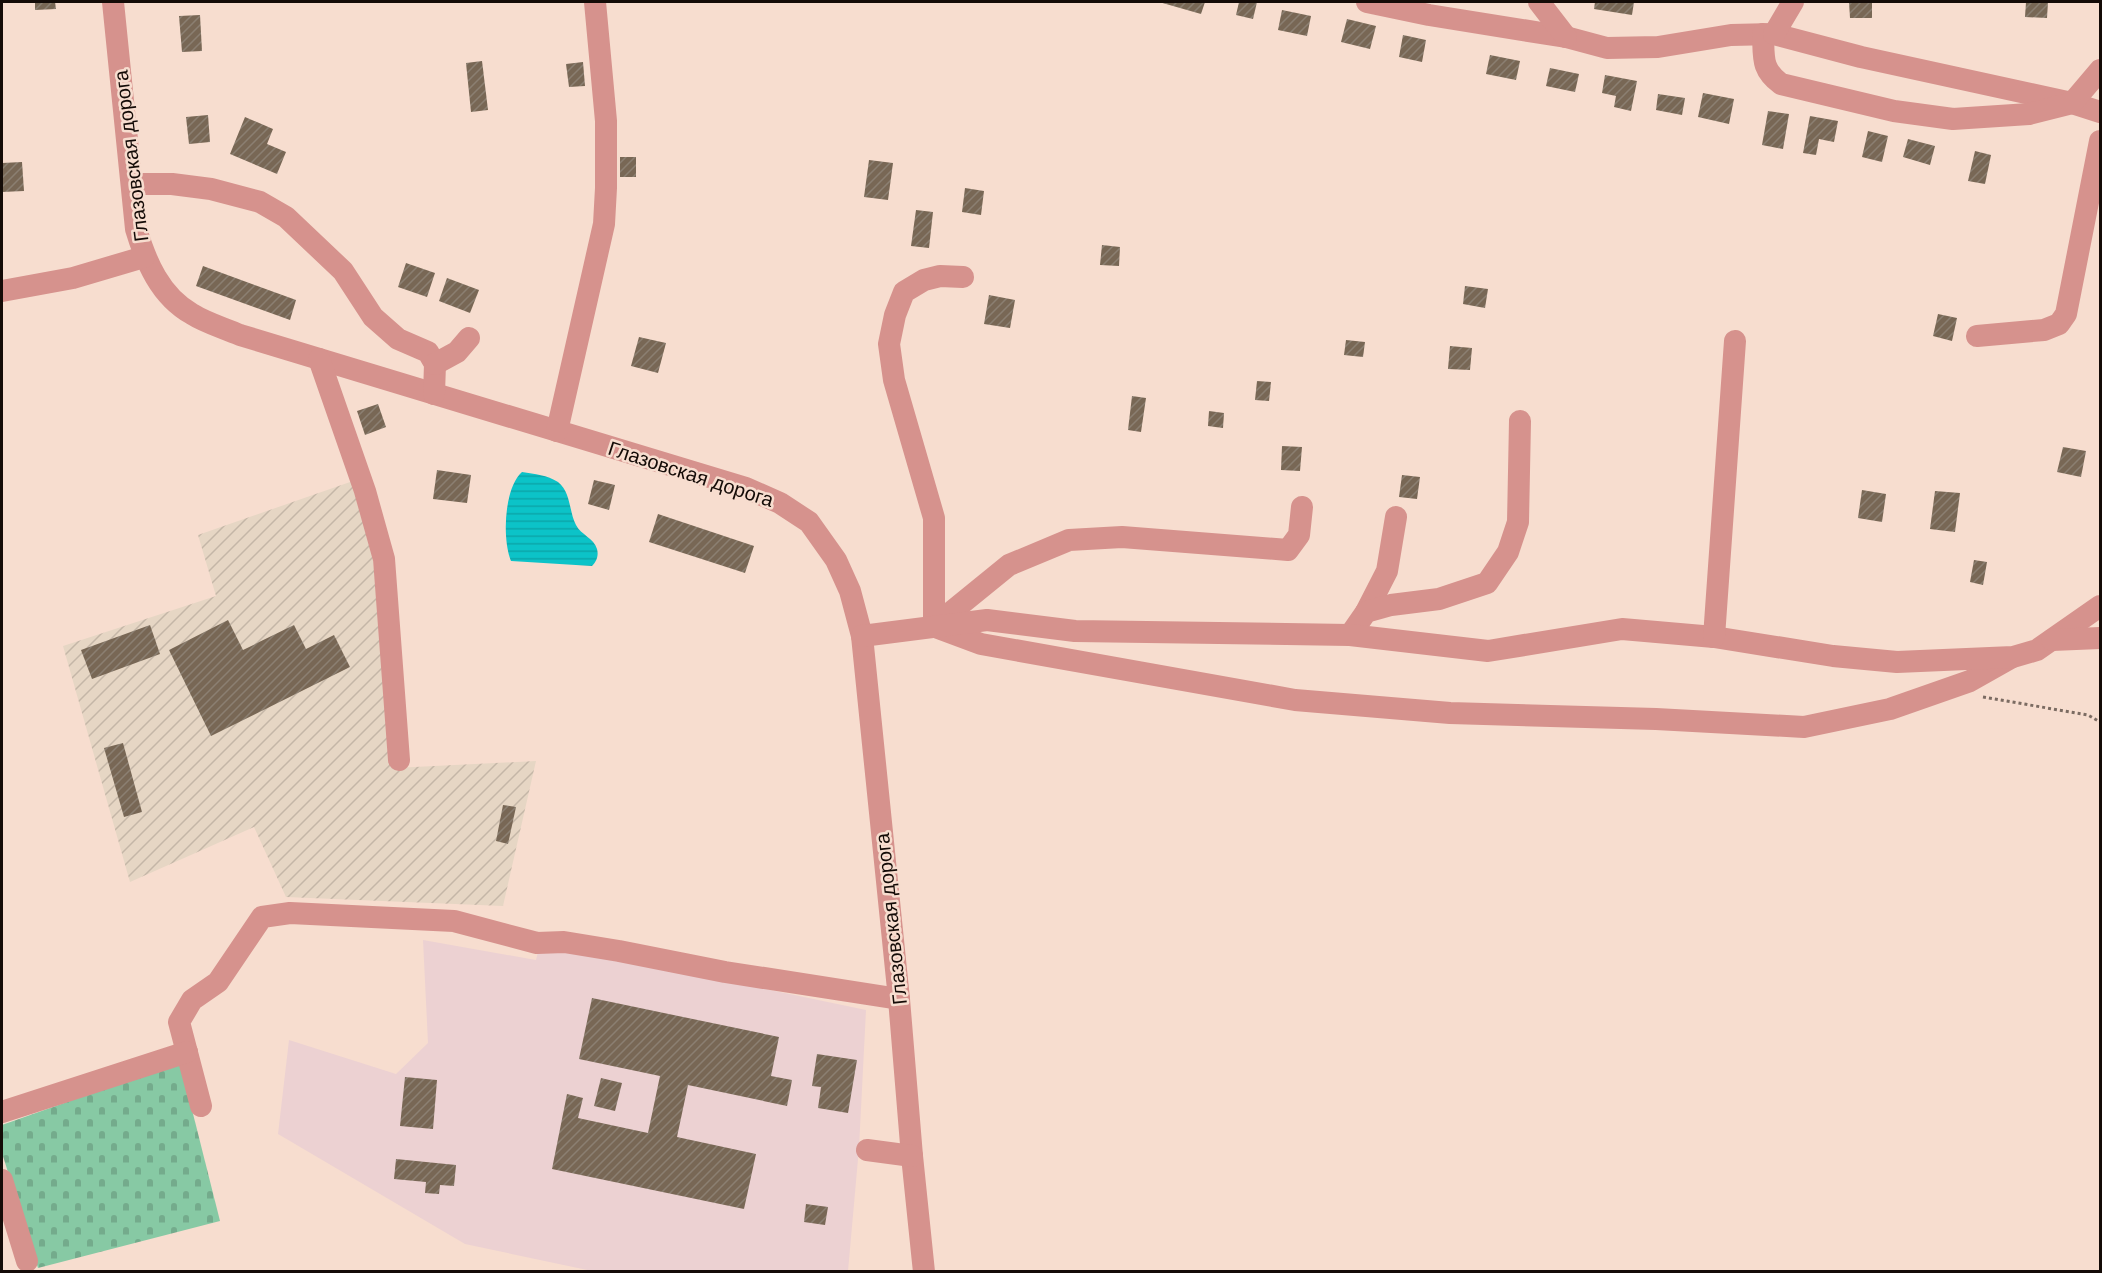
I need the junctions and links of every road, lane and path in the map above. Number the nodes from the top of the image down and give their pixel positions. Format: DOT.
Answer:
graph roads {
  1 [pos="113,2"];
  2 [pos="595,2"];
  3 [pos="1367,2"];
  4 [pos="1539,2"];
  5 [pos="1793,2"];
  6 [pos="1768,34"];
  7 [pos="1566,37"];
  8 [pos="2100,70"];
  9 [pos="2072,103"];
  10 [pos="2100,112"];
  11 [pos="2100,141"];
  12 [pos="132,184"];
  13 [pos="144,257"];
  14 [pos="963,278"];
  15 [pos="2,291"];
  16 [pos="1977,336"];
  17 [pos="469,338"];
  18 [pos="1735,340"];
  19 [pos="320,359"];
  20 [pos="435,364"];
  21 [pos="434,394"];
  22 [pos="1520,421"];
  23 [pos="558,431"];
  24 [pos="1302,507"];
  25 [pos="1396,517"];
  26 [pos="2100,606"];
  27 [pos="1366,612"];
  28 [pos="934,626"];
  29 [pos="862,636"];
  30 [pos="1350,636"];
  31 [pos="1714,637"];
  32 [pos="2100,638"];
  33 [pos="2052,640"];
  34 [pos="2013,657"];
  35 [pos="1981,696"];
  36 [pos="2100,722"];
  37 [pos="399,760"];
  38 [pos="899,999"];
  39 [pos="187,1052"];
  40 [pos="201,1106"];
  41 [pos="2,1112"];
  42 [pos="867,1150"];
  43 [pos="912,1156"];
  44 [pos="2,1180"];
  45 [pos="27,1261"];
  46 [pos="924,1272"];
  1 -- 12 [label="street, Глазовская дорога"];
  2 -- 23 [label="street"];
  3 -- 7 [label="street"];
  4 -- 7 [label="street"];
  5 -- 6 [label="street"];
  6 -- 7 [label="street"];
  6 -- 9 [label="street"];
  6 -- 9 [label="street"];
  8 -- 9 [label="street"];
  9 -- 10 [label="street"];
  11 -- 16 [label="street"];
  12 -- 13 [label="street, Глазовская дорога"];
  12 -- 20 [label="street"];
  13 -- 15 [label="street"];
  13 -- 19 [label="street, Глазовская дорога"];
  14 -- 28 [label="street"];
  17 -- 20 [label="street"];
  18 -- 31 [label="street"];
  19 -- 21 [label="street, Глазовская дорога"];
  19 -- 37 [label="street"];
  20 -- 21 [label="street"];
  21 -- 23 [label="street, Глазовская дорога"];
  22 -- 27 [label="street"];
  23 -- 29 [label="street, Глазовская дорога"];
  24 -- 28 [label="street"];
  25 -- 27 [label="street"];
  26 -- 33 [label="street"];
  27 -- 30 [label="street"];
  28 -- 29 [label="street"];
  28 -- 30 [label="street"];
  28 -- 34 [label="street"];
  29 -- 38 [label="street, Глазовская дорога"];
  30 -- 31 [label="street"];
  31 -- 34 [label="street"];
  32 -- 33 [label="street"];
  33 -- 34 [label="street"];
  35 -- 36 [label="path"];
  38 -- 39 [label="street"];
  38 -- 43 [label="street, Глазовская дорога"];
  39 -- 40 [label="street"];
  39 -- 41 [label="street"];
  42 -- 43 [label="street"];
  43 -- 46 [label="street, Глазовская дорога"];
  44 -- 45 [label="street"];
}
